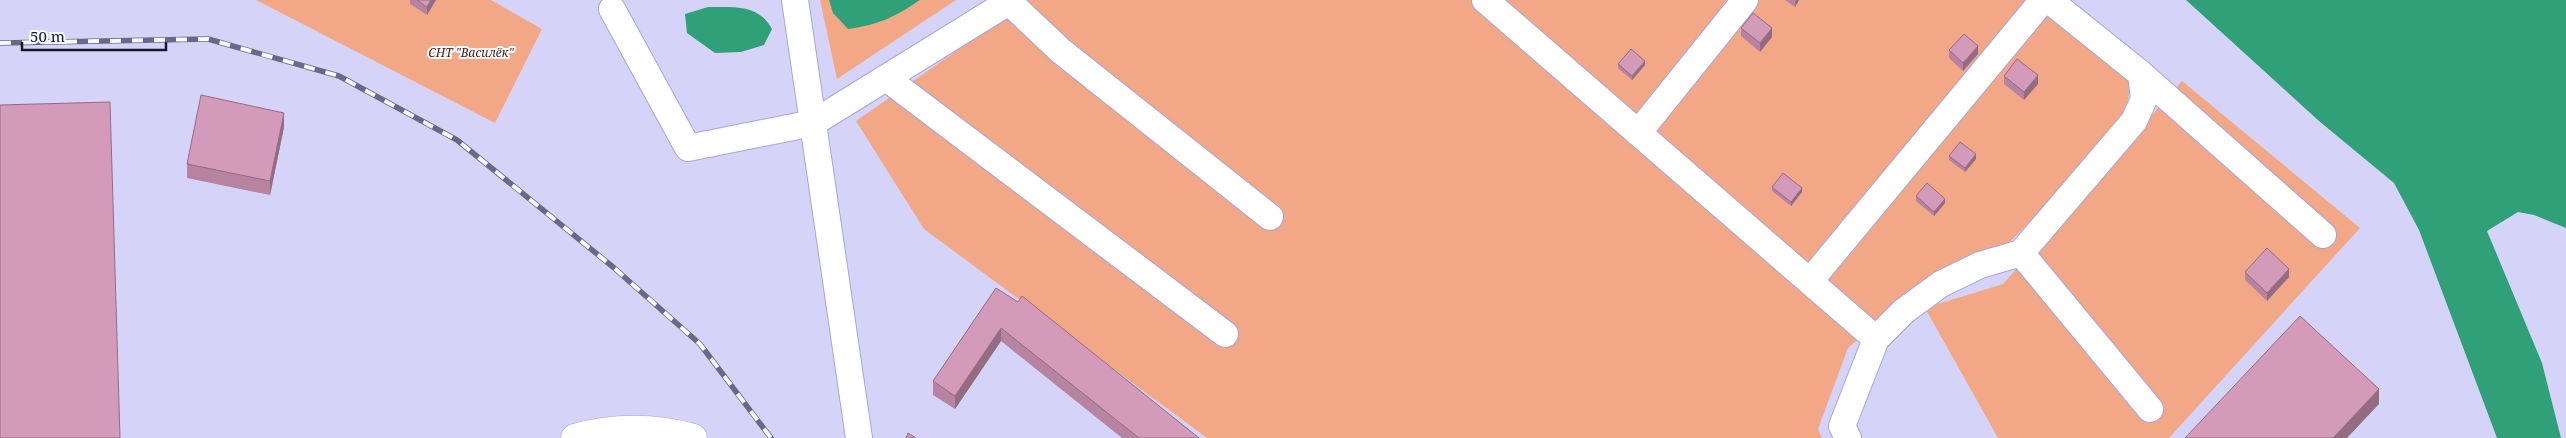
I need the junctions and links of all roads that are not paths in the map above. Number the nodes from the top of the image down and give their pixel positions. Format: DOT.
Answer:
graph roads {
  1 [pos="795,0"];
  2 [pos="1485,0"];
  3 [pos="1745,0"];
  4 [pos="2043,0"];
  5 [pos="2048,0"];
  6 [pos="1010,1"];
  7 [pos="612,9"];
  8 [pos="2141,74"];
  9 [pos="886,78"];
  10 [pos="814,123"];
  11 [pos="1638,133"];
  12 [pos="1270,217"];
  13 [pos="2323,235"];
  14 [pos="2021,253"];
  15 [pos="1810,281"];
  16 [pos="1225,334"];
  17 [pos="1876,339"];
  18 [pos="2150,409"];
  19 [pos="575,438"];
  20 [pos="693,438"];
  21 [pos="859,438"];
  22 [pos="1848,438"];
  1 -- 10 [label="street"];
  2 -- 11 [label="street"];
  3 -- 11 [label="street"];
  4 -- 15 [label="street"];
  5 -- 8 [label="street"];
  6 -- 9 [label="street"];
  6 -- 12 [label="street"];
  7 -- 10 [label="street"];
  8 -- 13 [label="street"];
  8 -- 14 [label="street"];
  9 -- 10 [label="street"];
  9 -- 16 [label="street"];
  10 -- 21 [label="street"];
  11 -- 15 [label="street"];
  14 -- 17 [label="street"];
  14 -- 18 [label="street"];
  15 -- 17 [label="street"];
  17 -- 22 [label="street"];
  19 -- 20 [label="main road"];
}
